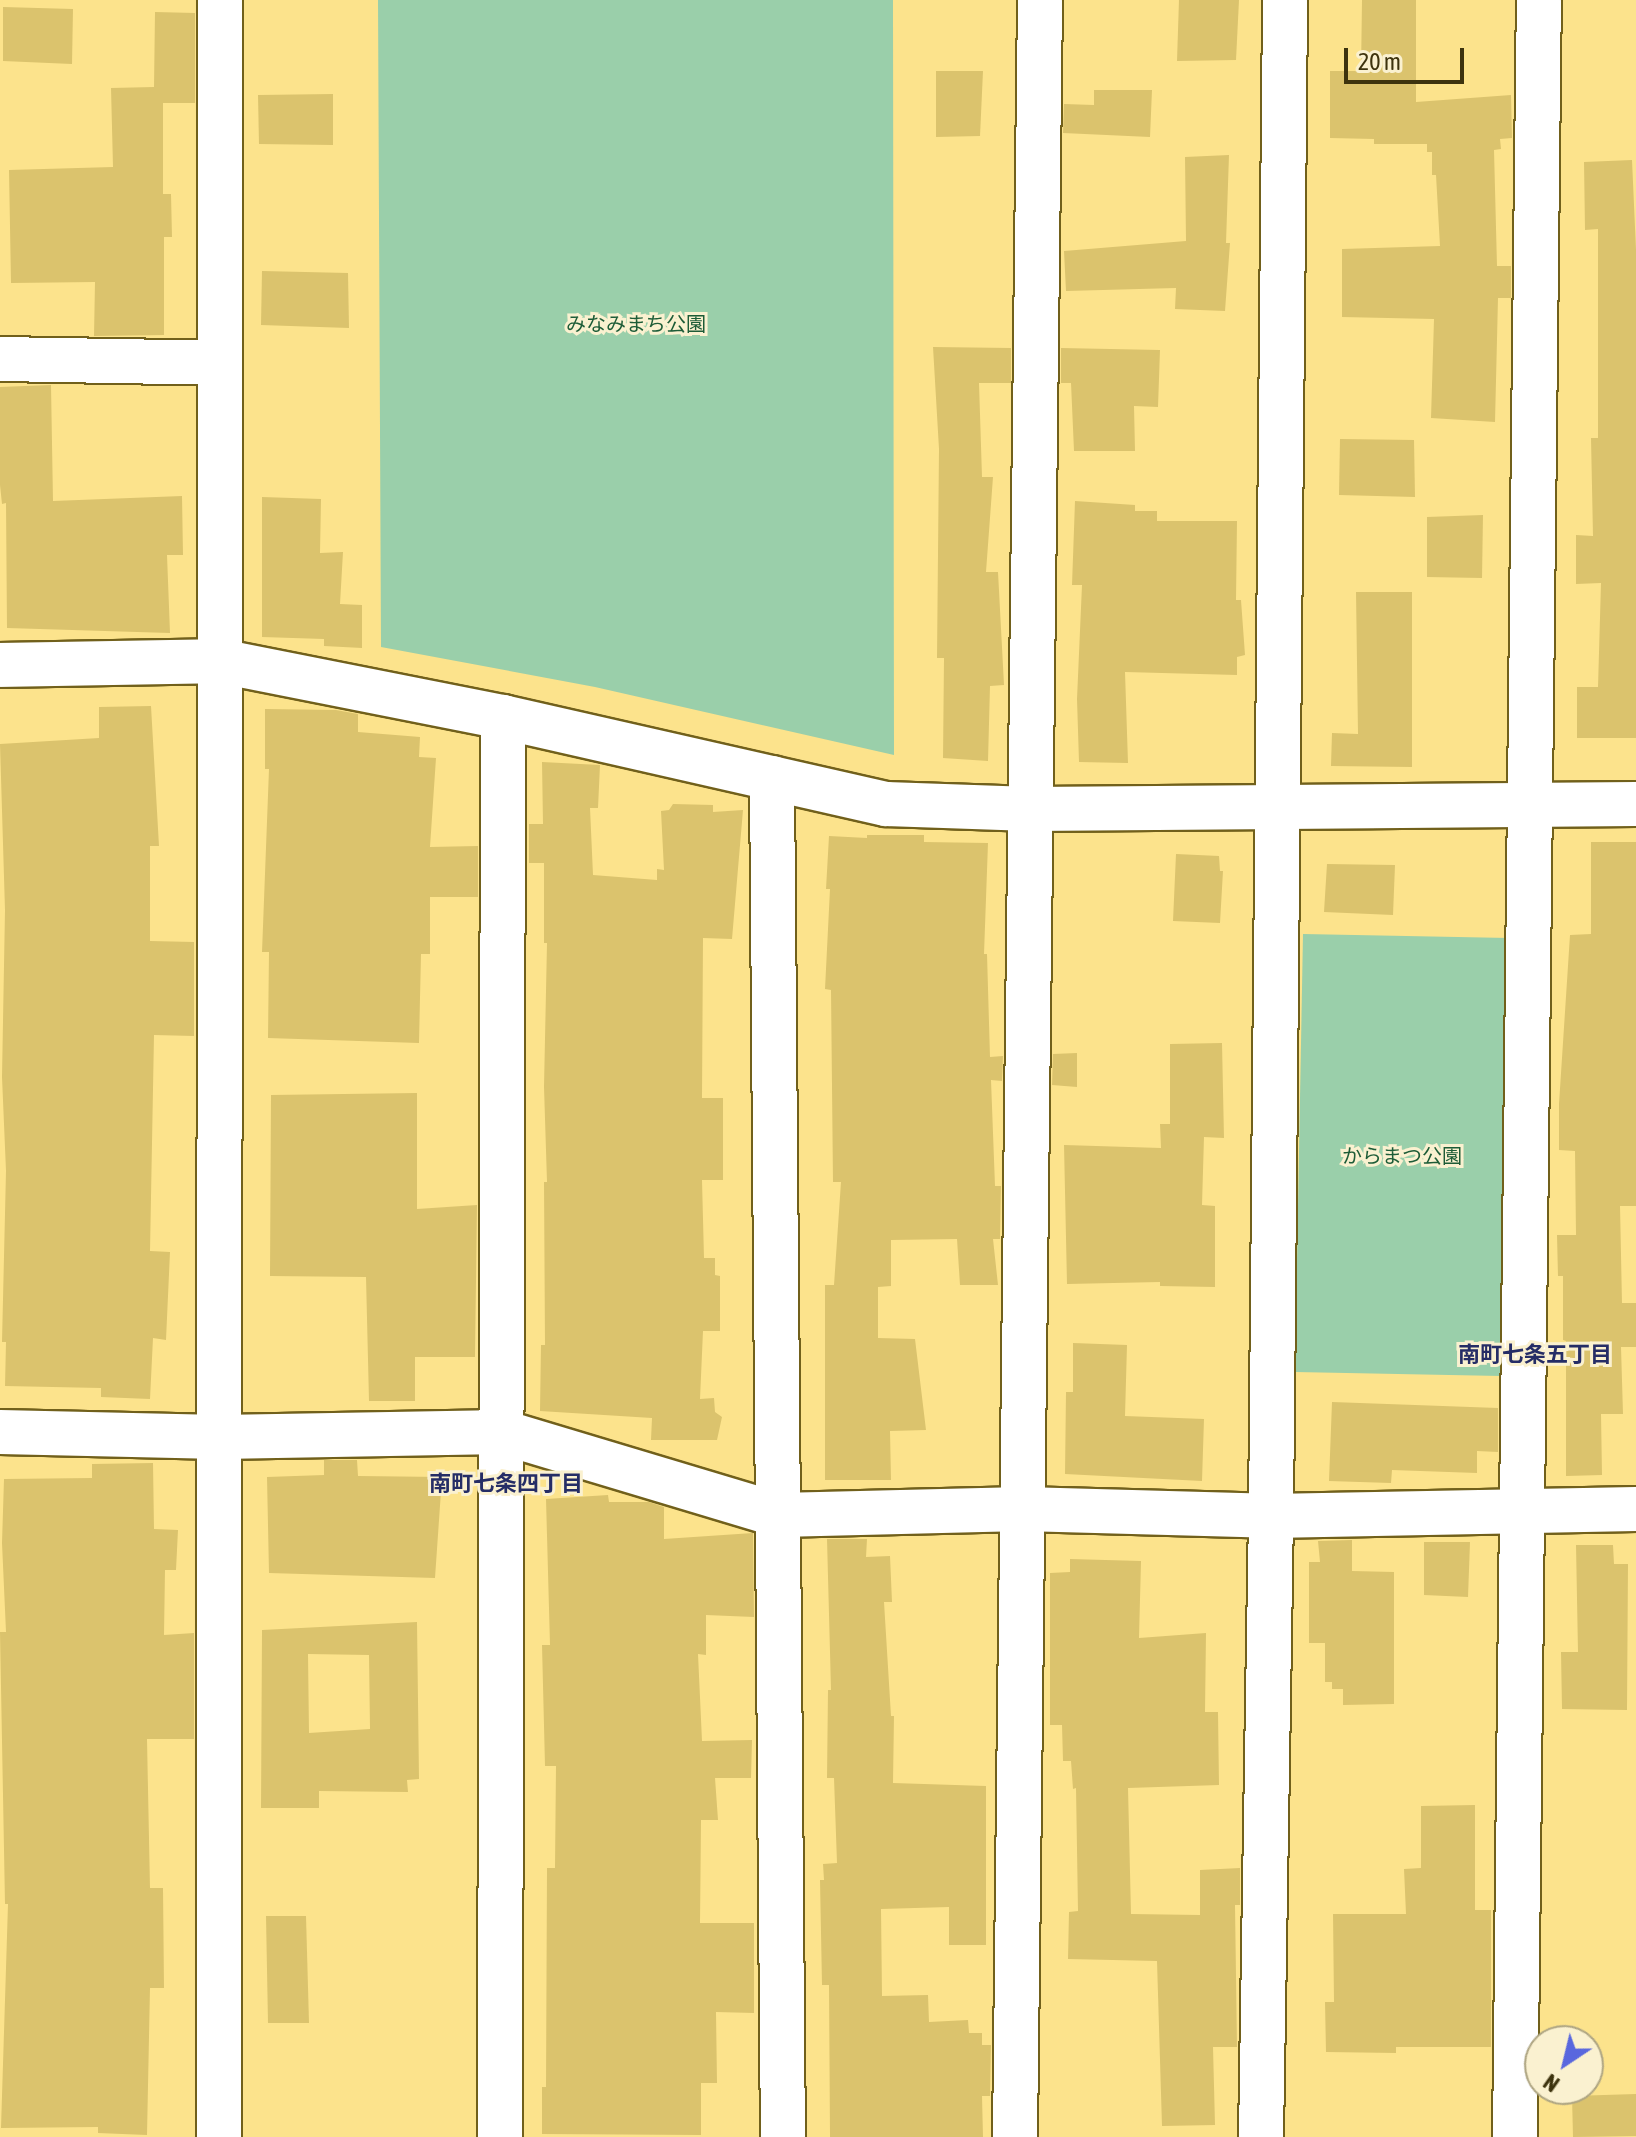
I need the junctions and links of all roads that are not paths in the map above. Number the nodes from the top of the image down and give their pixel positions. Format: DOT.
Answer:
graph roads {
  1 [pos="220,0"];
  2 [pos="1040,0"];
  3 [pos="1285,0"];
  4 [pos="1539,0"];
  5 [pos="0,359"];
  6 [pos="220,363"];
  7 [pos="220,661"];
  8 [pos="0,665"];
  9 [pos="503,717"];
  10 [pos="772,778"];
  11 [pos="1531,803"];
  12 [pos="1636,804"];
  13 [pos="1277,806"];
  14 [pos="1031,809"];
  15 [pos="0,1432"];
  16 [pos="502,1432"];
  17 [pos="220,1437"];
  18 [pos="1023,1509"];
  19 [pos="1636,1509"];
  20 [pos="1524,1510"];
  21 [pos="779,1515"];
  22 [pos="1271,1516"];
  23 [pos="219,2137"];
  24 [pos="500,2137"];
  25 [pos="783,2137"];
  26 [pos="1015,2137"];
  27 [pos="1261,2137"];
  28 [pos="1515,2137"];
  1 -- 6 [label="street"];
  2 -- 14 [label="street"];
  3 -- 13 [label="street"];
  4 -- 11 [label="street"];
  5 -- 6 [label="street"];
  6 -- 7 [label="street"];
  7 -- 8 [label="street"];
  7 -- 9 [label="street"];
  7 -- 17 [label="street"];
  9 -- 10 [label="street"];
  9 -- 16 [label="street"];
  10 -- 14 [label="street"];
  10 -- 21 [label="street"];
  11 -- 12 [label="street"];
  11 -- 13 [label="street"];
  11 -- 20 [label="street"];
  13 -- 14 [label="street"];
  13 -- 22 [label="street"];
  14 -- 18 [label="street"];
  15 -- 17 [label="street"];
  16 -- 17 [label="street"];
  16 -- 21 [label="street"];
  16 -- 24 [label="street"];
  17 -- 23 [label="street"];
  18 -- 21 [label="street"];
  18 -- 22 [label="street"];
  18 -- 26 [label="street"];
  19 -- 20 [label="street"];
  20 -- 22 [label="street"];
  20 -- 28 [label="street"];
  21 -- 25 [label="street"];
  22 -- 27 [label="street"];
}
